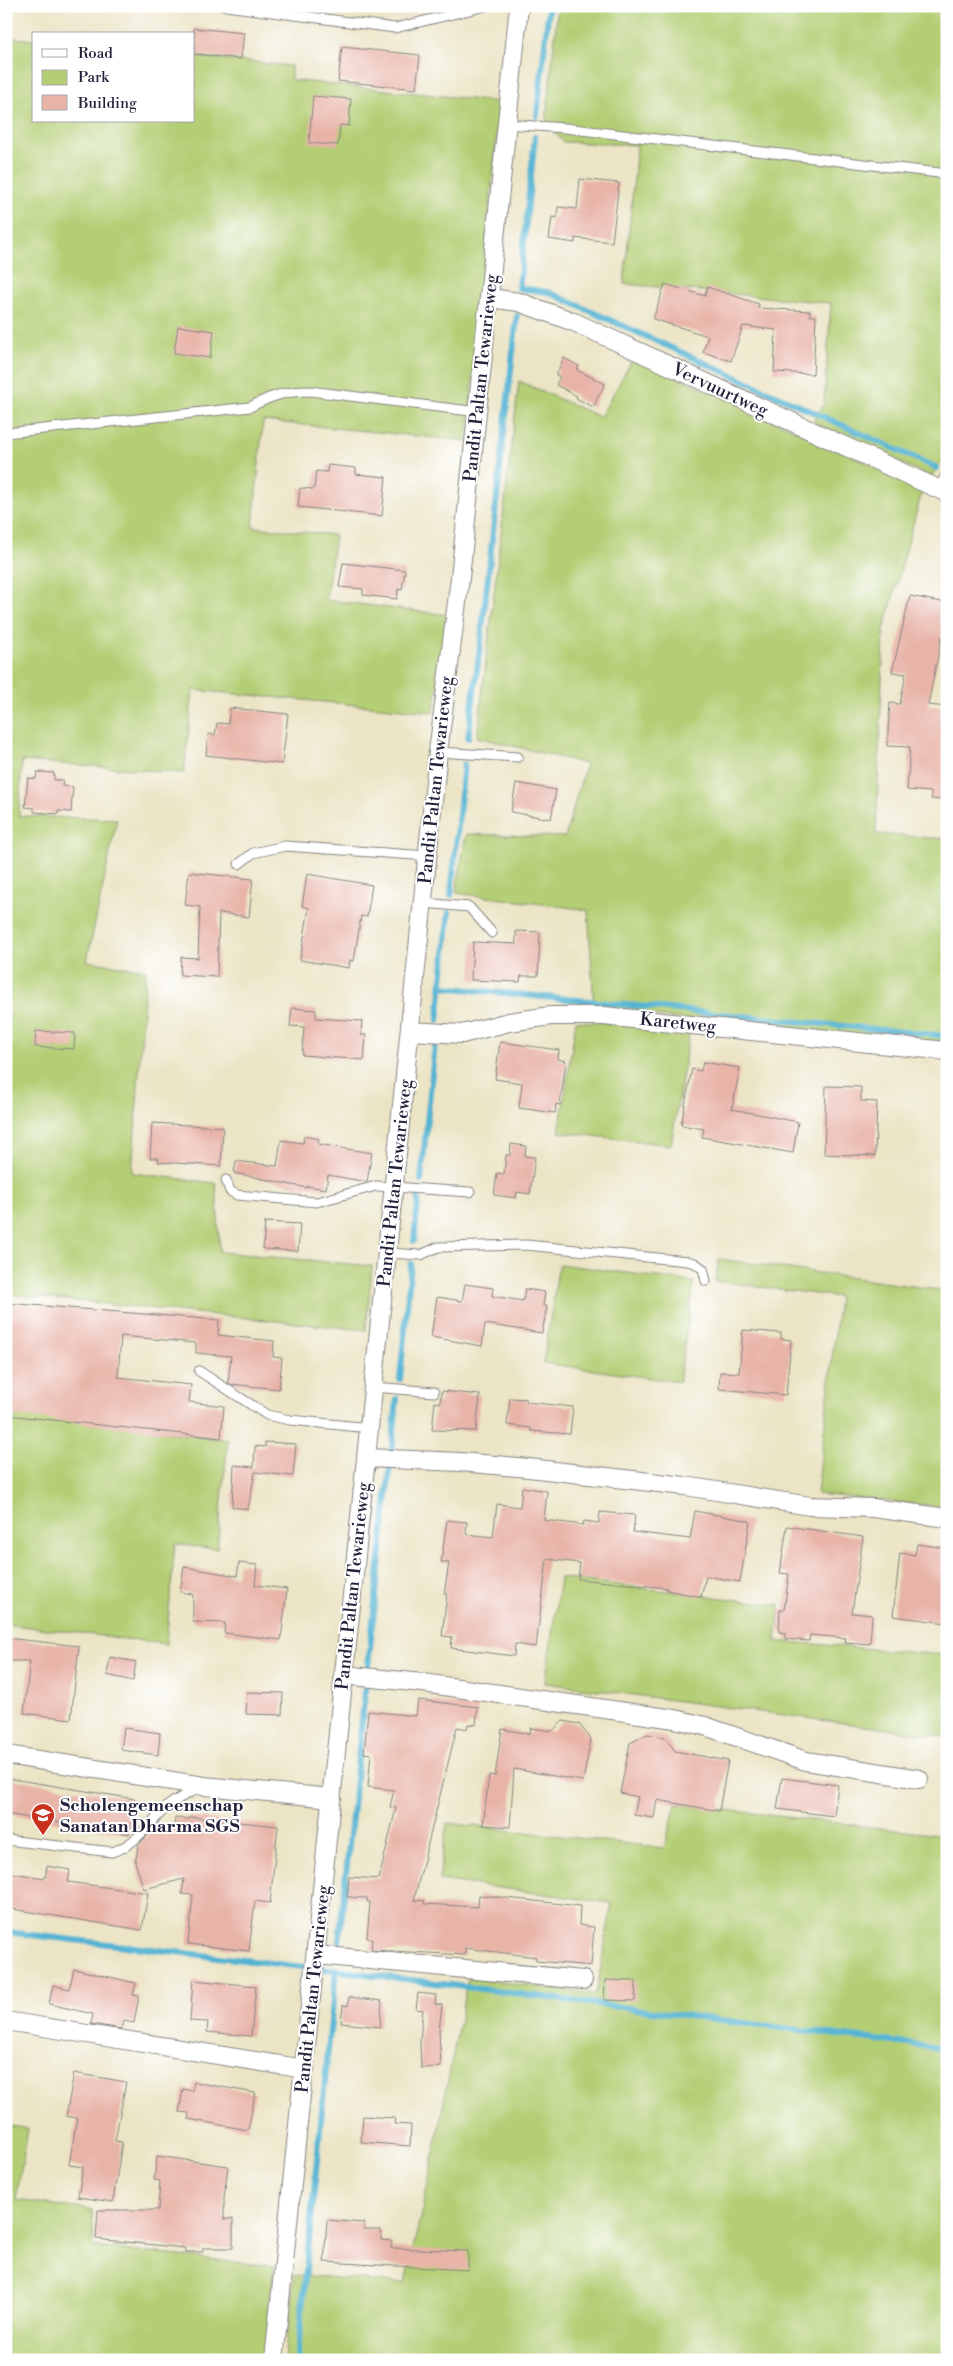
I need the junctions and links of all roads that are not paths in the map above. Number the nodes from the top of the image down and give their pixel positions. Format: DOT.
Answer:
graph roads {
  1 [pos="226,6"];
  2 [pos="486,6"];
  3 [pos="519,6"];
  4 [pos="506,124"];
  5 [pos="947,174"];
  6 [pos="490,298"];
  7 [pos="478,412"];
  8 [pos="6,434"];
  9 [pos="947,473"];
  10 [pos="943,491"];
  11 [pos="438,752"];
  12 [pos="518,758"];
  13 [pos="428,856"];
  14 [pos="239,864"];
  15 [pos="423,903"];
  16 [pos="492,933"];
  17 [pos="410,1031"];
  18 [pos="947,1052"];
  19 [pos="226,1180"];
  20 [pos="394,1188"];
  21 [pos="470,1192"];
  22 [pos="388,1253"];
  23 [pos="706,1281"];
  24 [pos="200,1372"];
  25 [pos="374,1387"];
  26 [pos="434,1392"];
  27 [pos="370,1428"];
  28 [pos="367,1458"];
  29 [pos="947,1518"];
  30 [pos="343,1675"];
  31 [pos="6,1755"];
  32 [pos="918,1779"];
  33 [pos="204,1786"];
  34 [pos="332,1798"];
  35 [pos="6,1840"];
  36 [pos="316,1955"];
  37 [pos="583,1980"];
  38 [pos="6,2021"];
  39 [pos="305,2069"];
  40 [pos="274,2360"];
  1 -- 2 [label="lane"];
  3 -- 4 [label="street, Pandit Paltan Tewarieweg"];
  4 -- 5 [label="lane"];
  4 -- 6 [label="street, Pandit Paltan Tewarieweg"];
  6 -- 7 [label="street, Pandit Paltan Tewarieweg"];
  6 -- 10 [label="street, Vervuurtweg"];
  7 -- 8 [label="lane"];
  7 -- 11 [label="street, Pandit Paltan Tewarieweg"];
  9 -- 10 [label="lane"];
  11 -- 12 [label="lane"];
  11 -- 13 [label="street, Pandit Paltan Tewarieweg"];
  13 -- 14 [label="lane"];
  13 -- 15 [label="street, Pandit Paltan Tewarieweg"];
  15 -- 16 [label="lane"];
  15 -- 17 [label="street, Pandit Paltan Tewarieweg"];
  17 -- 18 [label="street, Karetweg"];
  17 -- 20 [label="street, Pandit Paltan Tewarieweg"];
  19 -- 20 [label="lane"];
  20 -- 21 [label="lane"];
  20 -- 22 [label="street, Pandit Paltan Tewarieweg"];
  22 -- 23 [label="lane"];
  22 -- 25 [label="street, Pandit Paltan Tewarieweg"];
  24 -- 27 [label="lane"];
  25 -- 26 [label="lane"];
  25 -- 27 [label="street, Pandit Paltan Tewarieweg"];
  27 -- 28 [label="street, Pandit Paltan Tewarieweg"];
  28 -- 29 [label="street"];
  28 -- 30 [label="street, Pandit Paltan Tewarieweg"];
  30 -- 32 [label="street"];
  30 -- 34 [label="street, Pandit Paltan Tewarieweg"];
  31 -- 33 [label="street"];
  33 -- 34 [label="street"];
  33 -- 35 [label="lane"];
  34 -- 36 [label="street, Pandit Paltan Tewarieweg"];
  36 -- 37 [label="street"];
  36 -- 39 [label="street, Pandit Paltan Tewarieweg"];
  38 -- 39 [label="street"];
  39 -- 40 [label="street, Pandit Paltan Tewarieweg"];
}
